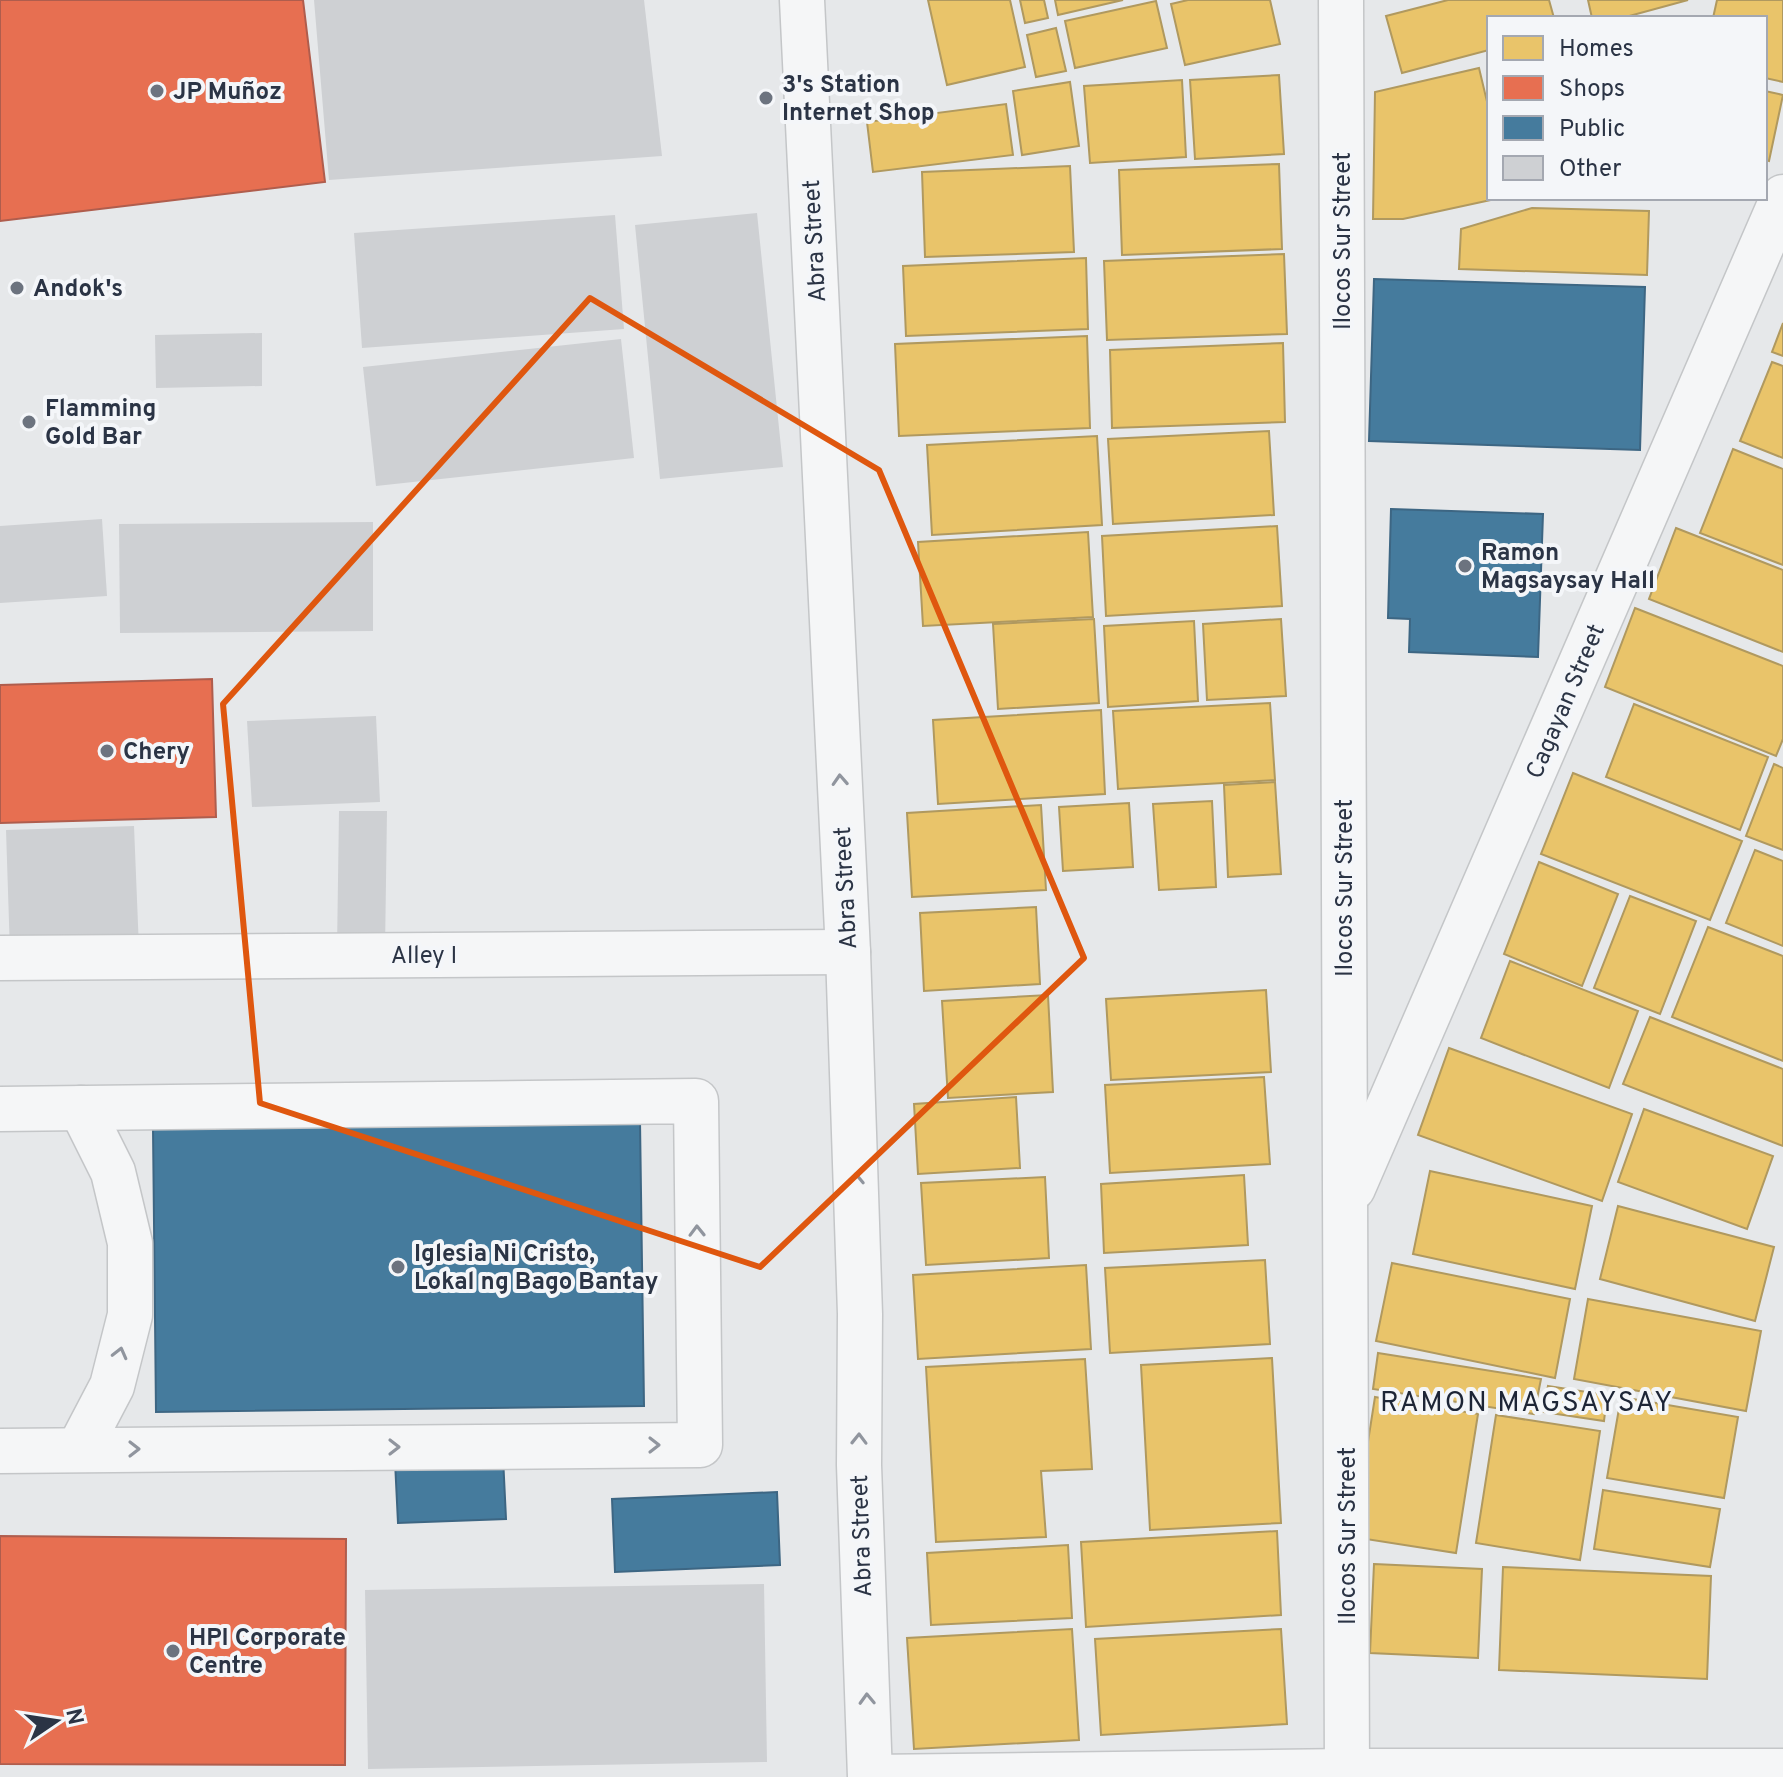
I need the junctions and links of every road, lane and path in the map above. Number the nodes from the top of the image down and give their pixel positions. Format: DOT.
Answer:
graph roads {
  1 [pos="802,0"];
  2 [pos="1341,0"];
  3 [pos="1783,197"];
  4 [pos="848,952"];
  5 [pos="0,958"];
  6 [pos="81,1108"];
  7 [pos="0,1109"];
  8 [pos="1346,1204"];
  9 [pos="79,1449"];
  10 [pos="0,1451"];
  11 [pos="1783,1771"];
  12 [pos="1347,1774"];
  13 [pos="870,1777"];
  4 -- 1 [label="street, Abra Street, one-way"];
  2 -- 8 [label="street, Ilocos Sur Street"];
  3 -- 8 [label="street, Cagayan Street"];
  4 -- 5 [label="street, Alley I"];
  13 -- 4 [label="street, Abra Street, one-way"];
  6 -- 7 [label="street"];
  9 -- 6 [label="street, one-way"];
  9 -- 6 [label="street, one-way"];
  8 -- 12 [label="street, Ilocos Sur Street"];
  9 -- 10 [label="street"];
  11 -- 12 [label="street"];
  12 -- 13 [label="street"];
}
